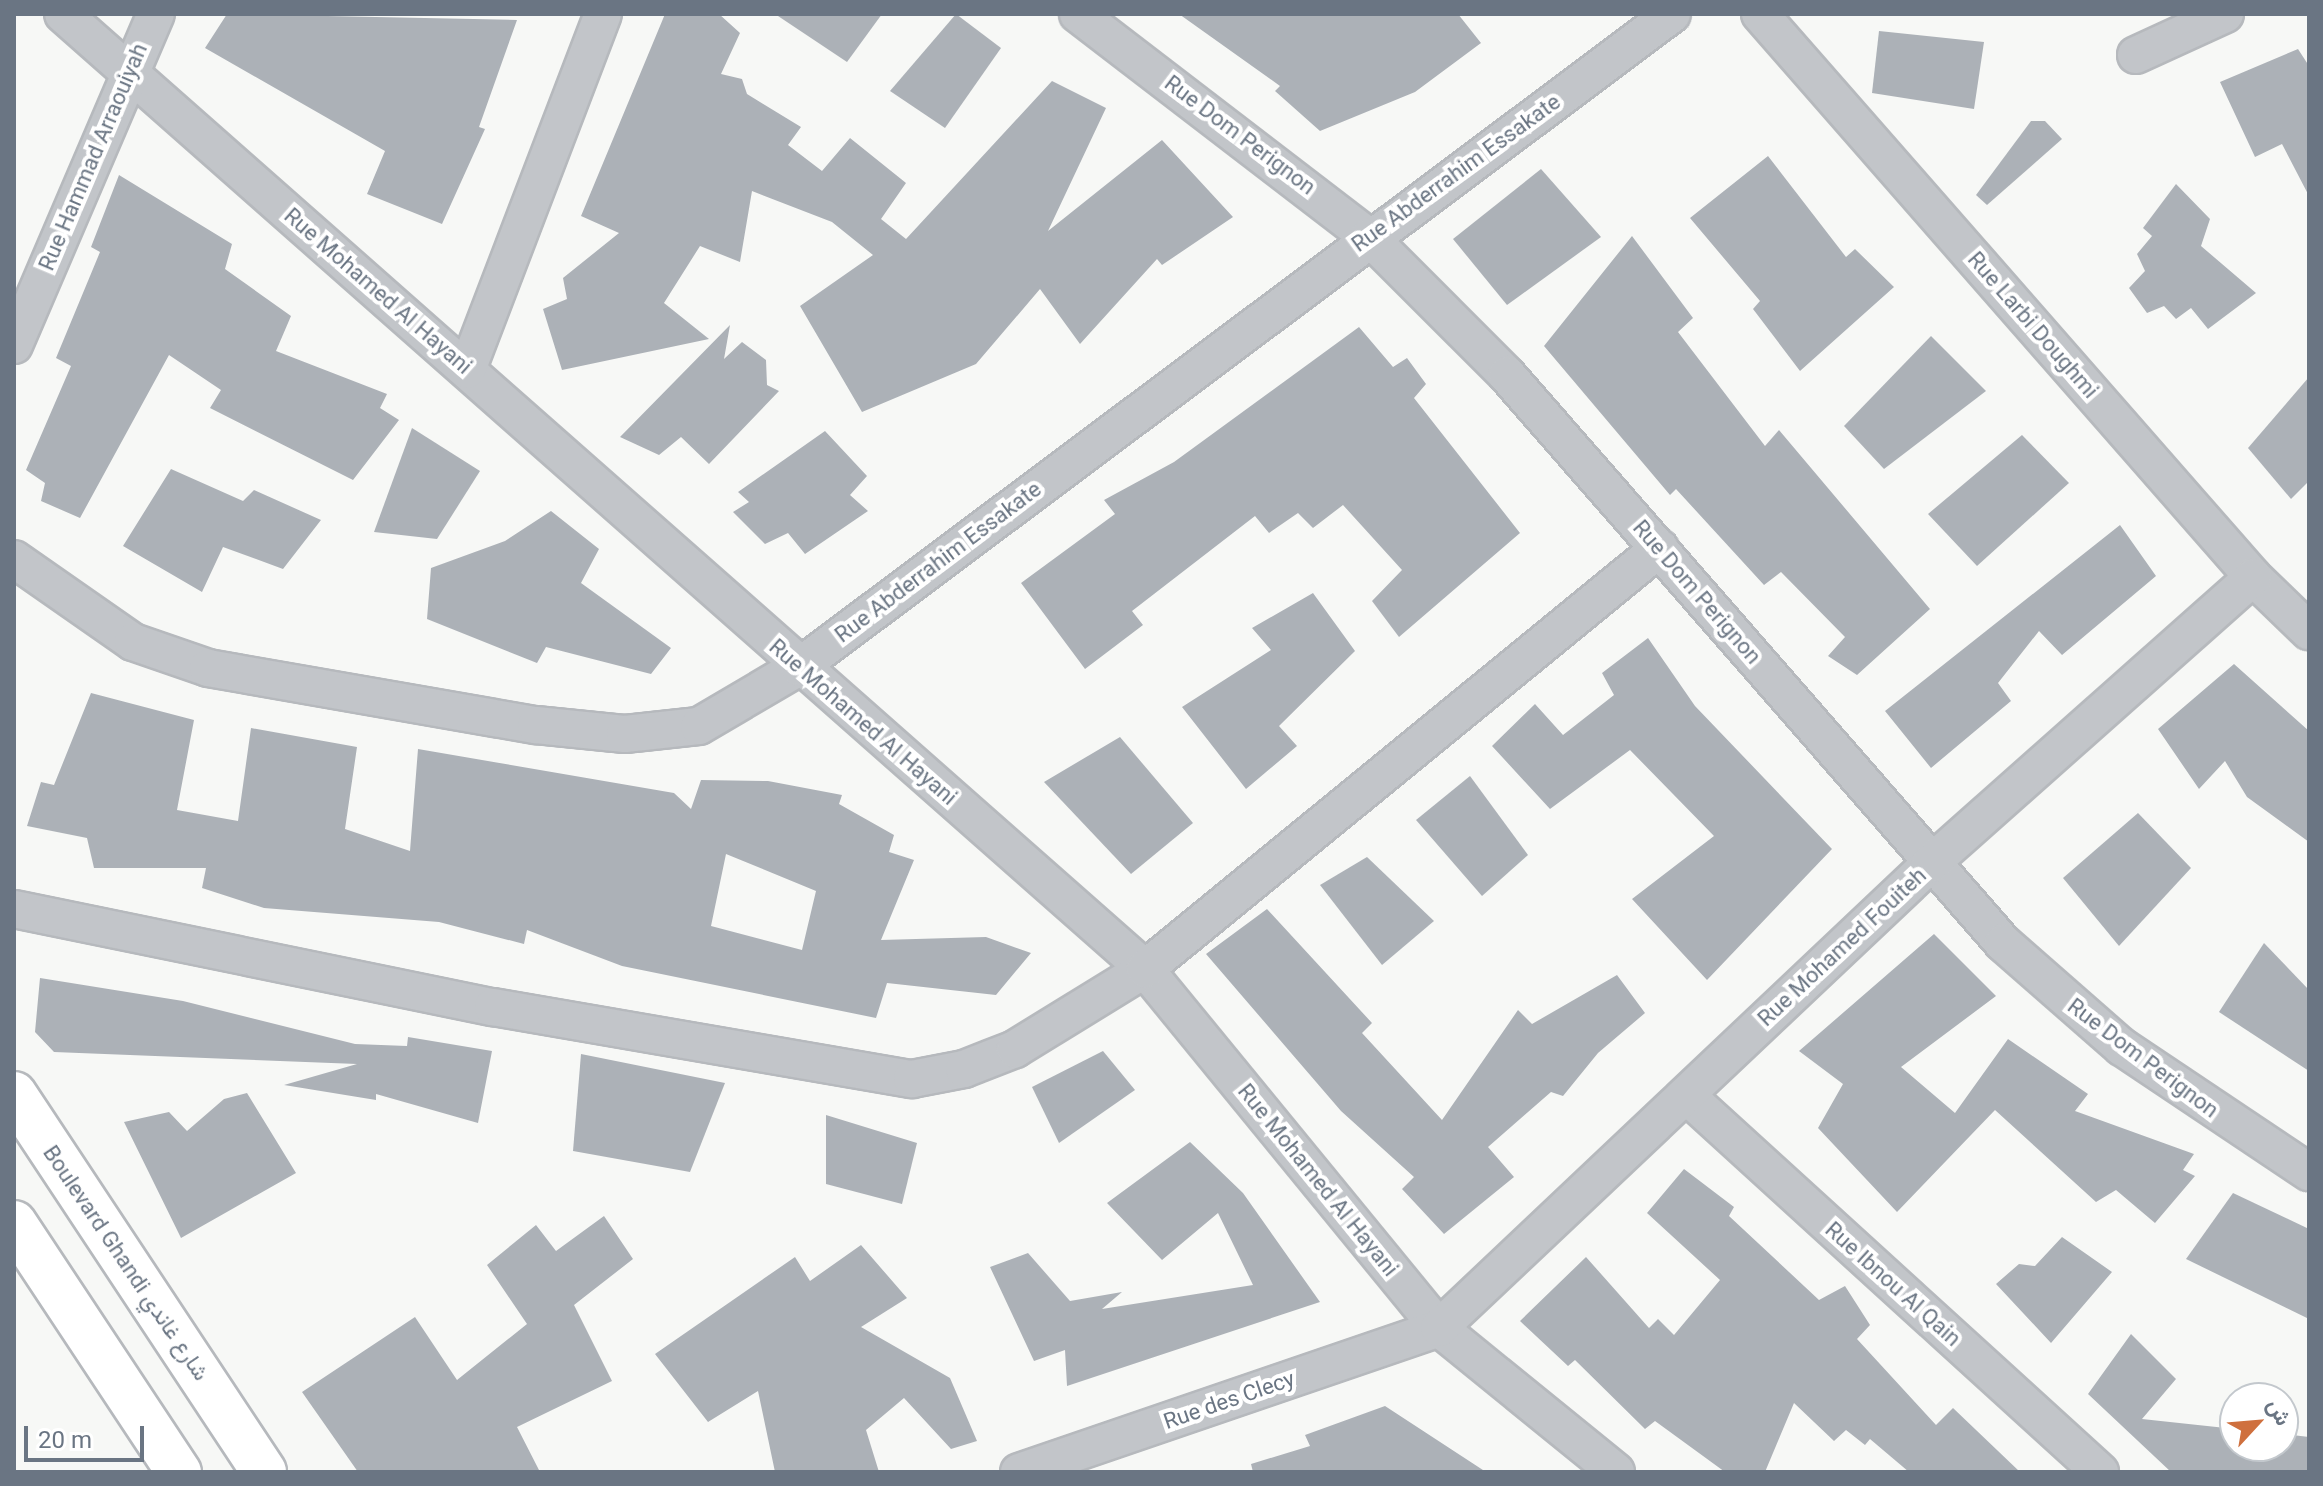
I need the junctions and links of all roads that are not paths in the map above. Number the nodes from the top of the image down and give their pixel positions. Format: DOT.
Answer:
graph roads {
  1 [pos="63,14"];
  2 [pos="156,14"];
  3 [pos="603,14"];
  4 [pos="1078,14"];
  5 [pos="1672,14"];
  6 [pos="1760,14"];
  7 [pos="2225,14"];
  8 [pos="2136,55"];
  9 [pos="127,70"];
  10 [pos="1369,237"];
  11 [pos="14,345"];
  12 [pos="467,370"];
  13 [pos="1660,548"];
  14 [pos="14,559"];
  15 [pos="2253,577"];
  16 [pos="2309,631"];
  17 [pos="799,667"];
  18 [pos="1930,864"];
  19 [pos="14,909"];
  20 [pos="1145,969"];
  21 [pos="14,1094"];
  22 [pos="1686,1095"];
  23 [pos="2309,1172"];
  24 [pos="14,1223"];
  25 [pos="1439,1328"];
  26 [pos="179,1472"];
  27 [pos="264,1472"];
  28 [pos="1019,1472"];
  29 [pos="1616,1472"];
  30 [pos="2100,1472"];
  1 -- 9 [label="street, Rue Mohamed Al Hayani"];
  2 -- 9 [label="street, Rue Hammad Arraouiyah"];
  3 -- 12 [label="street"];
  4 -- 10 [label="street, Rue Dom Perignon"];
  5 -- 10 [label="street, Rue Abderrahim Essakate"];
  6 -- 15 [label="street, Rue Larbi Doughmi"];
  7 -- 8 [label="street"];
  9 -- 11 [label="street, Rue Hammad Arraouiyah"];
  9 -- 12 [label="street, Rue Mohamed Al Hayani"];
  10 -- 13 [label="street, Rue Dom Perignon"];
  10 -- 17 [label="street, Rue Abderrahim Essakate"];
  12 -- 17 [label="street, Rue Mohamed Al Hayani"];
  13 -- 18 [label="street, Rue Dom Perignon"];
  13 -- 20 [label="street"];
  14 -- 17 [label="street, Rue Abderrahim Essakate"];
  15 -- 16 [label="street, Rue Larbi Doughmi"];
  15 -- 18 [label="street, Rue Mohamed Fouiteh"];
  17 -- 20 [label="street, Rue Mohamed Al Hayani"];
  18 -- 22 [label="street, Rue Mohamed Fouiteh"];
  18 -- 23 [label="street, Rue Dom Perignon"];
  19 -- 20 [label="street"];
  20 -- 25 [label="street, Rue Mohamed Al Hayani"];
  21 -- 27 [label="main road, Boulevard Ghandi شارع غاندي"];
  22 -- 25 [label="street, Rue Mohamed Fouiteh"];
  22 -- 30 [label="street, Rue Ibnou Al Qain"];
  24 -- 26 [label="main road"];
  25 -- 28 [label="street, Rue des Clecy"];
  25 -- 29 [label="street, Rue Mohamed Al Hayani"];
}
